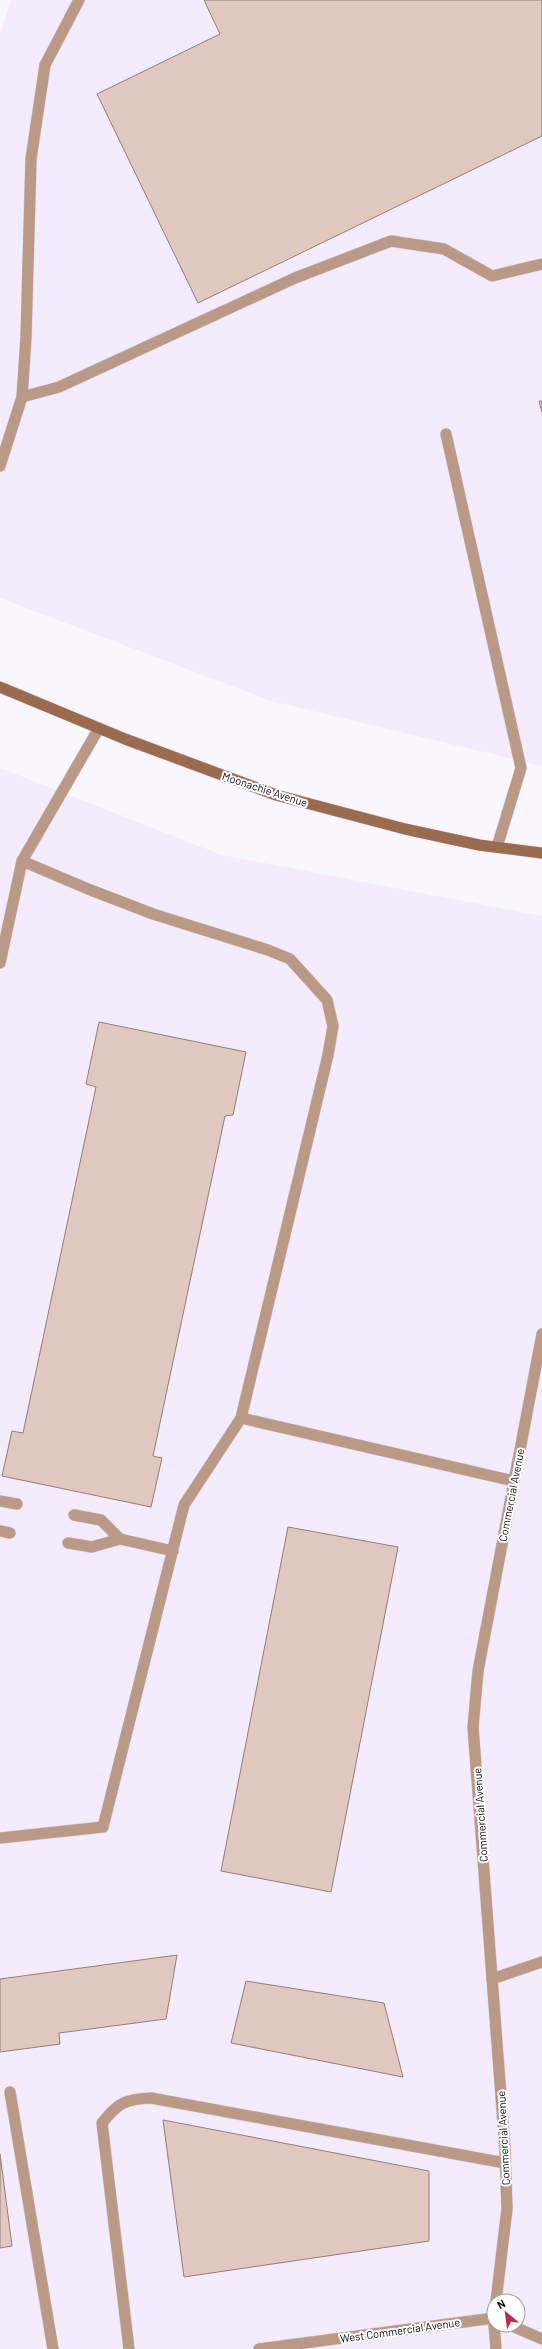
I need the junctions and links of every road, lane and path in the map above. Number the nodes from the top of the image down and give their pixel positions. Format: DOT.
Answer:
graph roads {
  1 [pos="79,0"];
  2 [pos="542,264"];
  3 [pos="22,397"];
  4 [pos="446,434"];
  5 [pos="0,466"];
  6 [pos="0,687"];
  7 [pos="99,728"];
  8 [pos="497,848"];
  9 [pos="542,853"];
  10 [pos="22,861"];
  11 [pos="0,964"];
  12 [pos="542,1334"];
  13 [pos="241,1418"];
  14 [pos="514,1481"];
  15 [pos="0,1501"];
  16 [pos="17,1504"];
  17 [pos="74,1515"];
  18 [pos="120,1539"];
  19 [pos="68,1543"];
  20 [pos="172,1551"];
  21 [pos="0,1838"];
  22 [pos="542,1962"];
  23 [pos="492,1979"];
  24 [pos="10,2092"];
  25 [pos="505,2164"];
  26 [pos="497,2293"];
  27 [pos="486,2319"];
  28 [pos="526,2332"];
  29 [pos="495,2333"];
  30 [pos="542,2338"];
  31 [pos="53,2349"];
  32 [pos="130,2349"];
  33 [pos="259,2349"];
  34 [pos="496,2349"];
  1 -- 3 [label="street"];
  2 -- 3 [label="street"];
  3 -- 5 [label="street"];
  4 -- 8 [label="street"];
  6 -- 7 [label="main road, Moonachie Avenue"];
  7 -- 8 [label="main road, Moonachie Avenue"];
  7 -- 10 [label="street"];
  8 -- 9 [label="main road, Moonachie Avenue"];
  10 -- 11 [label="street"];
  10 -- 13 [label="street"];
  12 -- 14 [label="street, Commercial Avenue"];
  13 -- 14 [label="street"];
  13 -- 20 [label="street"];
  14 -- 23 [label="street, Commercial Avenue"];
  15 -- 16 [label="street"];
  17 -- 18 [label="street"];
  18 -- 19 [label="street"];
  18 -- 20 [label="street"];
  20 -- 21 [label="street"];
  22 -- 23 [label="street"];
  23 -- 25 [label="street, Commercial Avenue"];
  24 -- 31 [label="street"];
  25 -- 26 [label="street, Commercial Avenue"];
  25 -- 32 [label="street"];
  27 -- 33 [label="street, West Commercial Avenue"];
  28 -- 30 [label="street"];
  29 -- 34 [label="street"];
}
